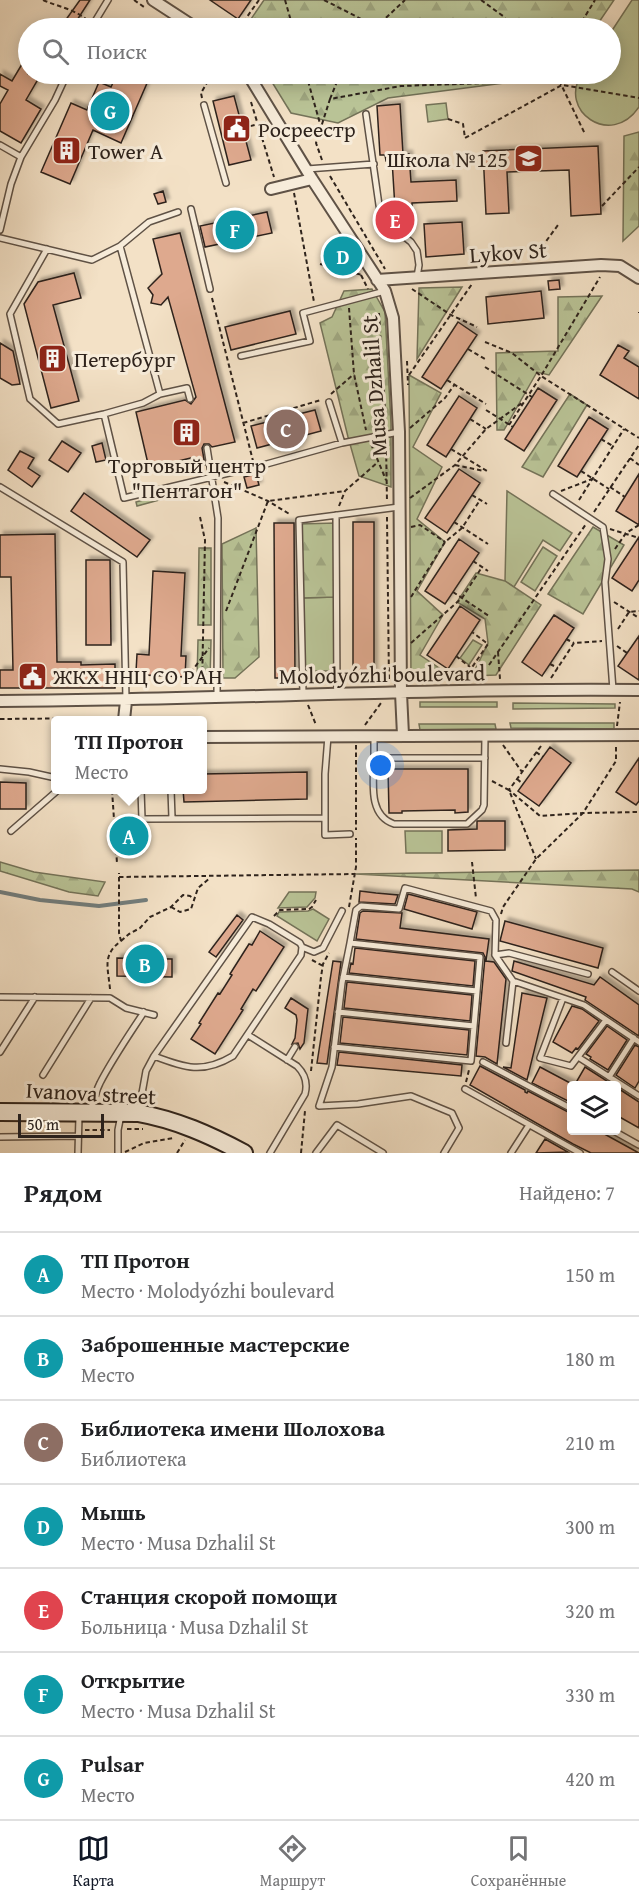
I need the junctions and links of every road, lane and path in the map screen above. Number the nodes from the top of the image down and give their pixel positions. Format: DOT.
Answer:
graph roads {
  1 [pos="43,0"];
  2 [pos="108,0"];
  3 [pos="153,0"];
  4 [pos="260,0"];
  5 [pos="285,0"];
  6 [pos="324,0"];
  7 [pos="405,0"];
  8 [pos="481,0"];
  9 [pos="595,0"];
  10 [pos="81,18"];
  11 [pos="97,18"];
  12 [pos="181,18"];
  13 [pos="246,18"];
  14 [pos="290,18"];
  15 [pos="357,18"];
  16 [pos="386,18"];
  17 [pos="505,18"];
  18 [pos="584,18"];
  19 [pos="63,84"];
  20 [pos="206,84"];
  21 [pos="254,84"];
  22 [pos="309,84"];
  23 [pos="336,84"];
  24 [pos="444,84"];
  25 [pos="562,85"];
  26 [pos="639,98"];
  27 [pos="330,99"];
  28 [pos="255,103"];
  29 [pos="204,105"];
  30 [pos="366,114"];
  31 [pos="448,120"];
  32 [pos="267,122"];
  33 [pos="257,124"];
  34 [pos="321,127"];
  35 [pos="243,128"];
  36 [pos="585,134"];
  37 [pos="316,143"];
  38 [pos="0,145"];
  39 [pos="21,157"];
  40 [pos="374,164"];
  41 [pos="639,167"];
  42 [pos="306,169"];
  43 [pos="312,179"];
  44 [pos="226,183"];
  45 [pos="292,184"];
  46 [pos="274,188"];
  47 [pos="602,206"];
  48 [pos="190,209"];
  49 [pos="178,212"];
  50 [pos="558,225"];
  51 [pos="0,230"];
  52 [pos="0,238"];
  53 [pos="120,246"];
  54 [pos="47,249"];
  55 [pos="530,263"];
  56 [pos="320,264"];
  57 [pos="355,266"];
  58 [pos="601,274"];
  59 [pos="361,276"];
  60 [pos="417,277"];
  61 [pos="639,278"];
  62 [pos="377,280"];
  63 [pos="474,283"];
  64 [pos="409,288"];
  65 [pos="210,289"];
  66 [pos="385,291"];
  67 [pos="371,294"];
  68 [pos="349,299"];
  69 [pos="315,303"];
  70 [pos="451,315"];
  71 [pos="477,327"];
  72 [pos="485,342"];
  73 [pos="468,349"];
  74 [pos="241,356"];
  75 [pos="485,359"];
  76 [pos="485,368"];
  77 [pos="354,375"];
  78 [pos="409,375"];
  79 [pos="541,376"];
  80 [pos="447,380"];
  81 [pos="454,384"];
  82 [pos="160,394"];
  83 [pos="531,396"];
  84 [pos="190,399"];
  85 [pos="329,402"];
  86 [pos="525,402"];
  87 [pos="486,404"];
  88 [pos="486,410"];
  89 [pos="104,414"];
  90 [pos="470,419"];
  91 [pos="500,419"];
  92 [pos="243,423"];
  93 [pos="486,429"];
  94 [pos="624,429"];
  95 [pos="399,432"];
  96 [pos="386,435"];
  97 [pos="368,438"];
  98 [pos="639,438"];
  99 [pos="602,439"];
  100 [pos="342,443"];
  101 [pos="639,445"];
  102 [pos="613,446"];
  103 [pos="207,448"];
  104 [pos="452,449"];
  105 [pos="463,456"];
  106 [pos="630,458"];
  107 [pos="378,462"];
  108 [pos="455,465"];
  109 [pos="639,465"];
  110 [pos="254,466"];
  111 [pos="581,471"];
  112 [pos="213,478"];
  113 [pos="592,478"];
  114 [pos="387,482"];
  115 [pos="0,486"];
  116 [pos="610,488"];
  117 [pos="345,490"];
  118 [pos="553,494"];
  119 [pos="472,495"];
  120 [pos="625,497"];
  121 [pos="480,500"];
  122 [pos="268,501"];
  123 [pos="487,504"];
  124 [pos="399,507"];
  125 [pos="574,507"];
  126 [pos="387,508"];
  127 [pos="336,515"];
  128 [pos="200,517"];
  129 [pos="590,518"];
  130 [pos="299,520"];
  131 [pos="454,522"];
  132 [pos="639,525"];
  133 [pos="603,527"];
  134 [pos="462,528"];
  135 [pos="406,529"];
  136 [pos="626,533"];
  137 [pos="639,538"];
  138 [pos="445,542"];
  139 [pos="488,544"];
  140 [pos="608,559"];
  141 [pos="473,561"];
  142 [pos="482,567"];
  143 [pos="488,571"];
  144 [pos="453,592"];
  145 [pos="606,597"];
  146 [pos="462,598"];
  147 [pos="408,601"];
  148 [pos="639,611"];
  149 [pos="629,612"];
  150 [pos="225,615"];
  151 [pos="489,616"];
  152 [pos="639,618"];
  153 [pos="472,632"];
  154 [pos="217,636"];
  155 [pos="566,639"];
  156 [pos="610,641"];
  157 [pos="410,644"];
  158 [pos="574,644"];
  159 [pos="498,652"];
  160 [pos="627,653"];
  161 [pos="456,657"];
  162 [pos="202,658"];
  163 [pos="550,663"];
  164 [pos="489,665"];
  165 [pos="471,668"];
  166 [pos="558,668"];
  167 [pos="548,683"];
  168 [pos="500,684"];
  169 [pos="461,685"];
  170 [pos="202,688"];
  171 [pos="182,689"];
  172 [pos="618,690"];
  173 [pos="639,690"];
  174 [pos="389,693"];
  175 [pos="401,693"];
  176 [pos="303,694"];
  177 [pos="337,694"];
  178 [pos="217,697"];
  179 [pos="0,701"];
  180 [pos="126,701"];
  181 [pos="124,716"];
  182 [pos="0,719"];
  183 [pos="51,720"];
  184 [pos="356,735"];
  185 [pos="374,735"];
  186 [pos="403,735"];
  187 [pos="485,735"];
  188 [pos="616,735"];
  189 [pos="639,735"];
  190 [pos="328,736"];
  191 [pos="207,737"];
  192 [pos="501,743"];
  193 [pos="543,743"];
  194 [pos="536,752"];
  195 [pos="543,757"];
  196 [pos="374,758"];
  197 [pos="485,758"];
  198 [pos="0,770"];
  199 [pos="522,772"];
  200 [pos="51,777"];
  201 [pos="484,777"];
  202 [pos="517,779"];
  203 [pos="523,784"];
  204 [pos="510,790"];
  205 [pos="52,794"];
  206 [pos="112,794"];
  207 [pos="141,794"];
  208 [pos="171,794"];
  209 [pos="639,812"];
  210 [pos="583,813"];
  211 [pos="172,818"];
  212 [pos="325,818"];
  213 [pos="11,831"];
  214 [pos="350,834"];
  215 [pos="536,859"];
  216 [pos="472,862"];
  217 [pos="117,863"];
  218 [pos="354,874"];
  219 [pos="211,877"];
  220 [pos="194,899"];
  221 [pos="316,900"];
  222 [pos="171,907"];
  223 [pos="478,908"];
  224 [pos="345,910"];
  225 [pos="500,919"];
  226 [pos="269,924"];
  227 [pos="121,941"];
  228 [pos="350,943"];
  229 [pos="302,947"];
  230 [pos="334,947"];
  231 [pos="495,956"];
  232 [pos="612,972"];
  233 [pos="588,974"];
  234 [pos="343,977"];
  235 [pos="513,981"];
  236 [pos="477,991"];
  237 [pos="639,992"];
  238 [pos="0,997"];
  239 [pos="35,997"];
  240 [pos="91,998"];
  241 [pos="110,998"];
  242 [pos="563,998"];
  243 [pos="144,1012"];
  244 [pos="338,1012"];
  245 [pos="154,1015"];
  246 [pos="606,1020"];
  247 [pos="474,1026"];
  248 [pos="249,1035"];
  249 [pos="636,1040"];
  250 [pos="506,1043"];
  251 [pos="295,1047"];
  252 [pos="334,1047"];
  253 [pos="0,1052"];
  254 [pos="154,1056"];
  255 [pos="578,1057"];
  256 [pos="287,1060"];
  257 [pos="471,1061"];
  258 [pos="483,1062"];
  259 [pos="43,1075"];
  260 [pos="609,1077"];
  261 [pos="312,1080"];
  262 [pos="465,1089"];
  263 [pos="639,1096"];
  264 [pos="307,1106"];
  265 [pos="567,1106"];
  266 [pos="0,1112"];
  267 [pos="84,1112"];
  268 [pos="130,1113"];
  269 [pos="529,1125"];
  270 [pos="620,1135"];
  271 [pos="77,1136"];
  272 [pos="0,1137"];
  273 [pos="639,1145"];
  274 [pos="78,1153"];
  275 [pos="120,1153"];
  276 [pos="177,1153"];
  277 [pos="244,1153"];
  278 [pos="270,1153"];
  279 [pos="301,1153"];
  280 [pos="316,1153"];
  281 [pos="383,1153"];
  282 [pos="444,1153"];
  283 [pos="511,1153"];
  284 [pos="580,1153"];
  1 -- 10 [label="path"];
  2 -- 11 [label="lane"];
  3 -- 12 [label="street"];
  4 -- 13 [label="path"];
  5 -- 14 [label="path"];
  6 -- 15 [label="path"];
  7 -- 16 [label="path"];
  8 -- 17 [label="path"];
  9 -- 18 [label="path"];
  19 -- 39 [label="lane"];
  20 -- 29 [label="path"];
  21 -- 42 [label="street, Musa Dzhalil St"];
  22 -- 34 [label="path"];
  23 -- 27 [label="path"];
  24 -- 27 [label="path"];
  25 -- 26 [label="path"];
  25 -- 31 [label="path"];
  25 -- 36 [label="path"];
  27 -- 34 [label="path"];
  28 -- 33 [label="path"];
  29 -- 44 [label="lane"];
  30 -- 40 [label="lane"];
  32 -- 33 [label="path"];
  33 -- 35 [label="path"];
  33 -- 46 [label="path"];
  34 -- 37 [label="path"];
  38 -- 39 [label="lane"];
  39 -- 51 [label="lane"];
  40 -- 42 [label="lane"];
  40 -- 60 [label="lane"];
  41 -- 47 [label="path"];
  42 -- 43 [label="street, Musa Dzhalil St"];
  43 -- 45 [label="street"];
  43 -- 62 [label="street, Musa Dzhalil St"];
  45 -- 46 [label="street"];
  45 -- 69 [label="path"];
  48 -- 65 [label="lane"];
  49 -- 53 [label="lane"];
  50 -- 55 [label="path"];
  52 -- 54 [label="lane"];
  53 -- 54 [label="lane"];
  53 -- 82 [label="lane"];
  54 -- 89 [label="lane"];
  56 -- 59 [label="path"];
  57 -- 59 [label="path"];
  58 -- 79 [label="path"];
  59 -- 67 [label="path"];
  60 -- 61 [label="street, Lykov St"];
  60 -- 62 [label="street, Lykov St"];
  62 -- 66 [label="street, Musa Dzhalil St"];
  63 -- 70 [label="path"];
  64 -- 70 [label="path"];
  65 -- 92 [label="path"];
  66 -- 67 [label="lane"];
  66 -- 95 [label="street, Musa Dzhalil St"];
  67 -- 68 [label="lane"];
  67 -- 96 [label="path"];
  68 -- 74 [label="lane"];
  68 -- 77 [label="path"];
  70 -- 71 [label="path"];
  70 -- 78 [label="path"];
  72 -- 79 [label="path"];
  73 -- 75 [label="path"];
  76 -- 83 [label="path"];
  77 -- 92 [label="path"];
  77 -- 97 [label="path"];
  79 -- 83 [label="path"];
  79 -- 94 [label="path"];
  80 -- 81 [label="path"];
  81 -- 87 [label="path"];
  81 -- 95 [label="path"];
  82 -- 84 [label="lane"];
  82 -- 89 [label="lane"];
  83 -- 86 [label="path"];
  85 -- 100 [label="lane"];
  86 -- 91 [label="path"];
  86 -- 91 [label="path"];
  88 -- 91 [label="path"];
  89 -- 112 [label="lane"];
  90 -- 93 [label="path"];
  91 -- 93 [label="path"];
  92 -- 110 [label="path"];
  93 -- 105 [label="path"];
  94 -- 98 [label="path"];
  94 -- 102 [label="path"];
  95 -- 96 [label="lane"];
  95 -- 124 [label="street, Musa Dzhalil St"];
  96 -- 97 [label="lane"];
  96 -- 114 [label="path"];
  97 -- 100 [label="lane"];
  97 -- 107 [label="path"];
  99 -- 102 [label="path"];
  100 -- 110 [label="lane"];
  101 -- 106 [label="path"];
  102 -- 113 [label="path"];
  103 -- 112 [label="lane"];
  104 -- 105 [label="path"];
  105 -- 108 [label="path"];
  105 -- 108 [label="path"];
  106 -- 109 [label="path"];
  106 -- 116 [label="path"];
  107 -- 114 [label="path"];
  107 -- 117 [label="path"];
  108 -- 124 [label="path"];
  110 -- 112 [label="lane"];
  111 -- 113 [label="path"];
  112 -- 122 [label="path"];
  112 -- 154 [label="lane"];
  113 -- 116 [label="path"];
  113 -- 118 [label="path"];
  113 -- 125 [label="path"];
  114 -- 126 [label="path"];
  115 -- 180 [label="lane"];
  116 -- 120 [label="path"];
  116 -- 129 [label="path"];
  117 -- 122 [label="path"];
  117 -- 127 [label="path"];
  118 -- 125 [label="lane"];
  119 -- 121 [label="path"];
  121 -- 123 [label="path"];
  121 -- 134 [label="path"];
  122 -- 130 [label="path"];
  122 -- 150 [label="path"];
  124 -- 126 [label="lane"];
  124 -- 175 [label="street, Musa Dzhalil St"];
  125 -- 129 [label="lane"];
  126 -- 127 [label="lane"];
  126 -- 174 [label="path"];
  127 -- 130 [label="lane"];
  127 -- 177 [label="lane"];
  128 -- 162 [label="path"];
  129 -- 133 [label="lane"];
  129 -- 159 [label="path"];
  130 -- 176 [label="lane"];
  131 -- 134 [label="path"];
  132 -- 136 [label="path"];
  133 -- 136 [label="path"];
  133 -- 140 [label="lane"];
  134 -- 138 [label="path"];
  134 -- 139 [label="path"];
  135 -- 138 [label="path"];
  136 -- 137 [label="path"];
  136 -- 140 [label="path"];
  138 -- 147 [label="path"];
  140 -- 145 [label="lane"];
  141 -- 142 [label="path"];
  142 -- 143 [label="path"];
  142 -- 146 [label="path"];
  144 -- 146 [label="path"];
  145 -- 149 [label="path"];
  145 -- 156 [label="lane"];
  146 -- 151 [label="path"];
  146 -- 157 [label="path"];
  148 -- 149 [label="path"];
  149 -- 152 [label="path"];
  149 -- 156 [label="path"];
  153 -- 165 [label="path"];
  154 -- 162 [label="path"];
  154 -- 178 [label="lane"];
  155 -- 158 [label="path"];
  156 -- 158 [label="path"];
  156 -- 160 [label="path"];
  156 -- 172 [label="lane"];
  158 -- 166 [label="path"];
  159 -- 164 [label="path"];
  159 -- 168 [label="path"];
  161 -- 165 [label="path"];
  162 -- 170 [label="path"];
  162 -- 171 [label="path"];
  163 -- 166 [label="path"];
  165 -- 169 [label="path"];
  166 -- 167 [label="path"];
  172 -- 173 [label="street, Molodyózhi boulevard"];
  172 -- 175 [label="street, Molodyózhi boulevard"];
  172 -- 188 [label="path"];
  174 -- 175 [label="street, Molodyózhi boulevard"];
  174 -- 177 [label="street, Molodyózhi boulevard"];
  174 -- 184 [label="path"];
  175 -- 186 [label="street, Musa Dzhalil St"];
  176 -- 177 [label="street, Molodyózhi boulevard"];
  176 -- 178 [label="street, Molodyózhi boulevard"];
  178 -- 180 [label="street, Molodyózhi boulevard"];
  179 -- 180 [label="street, Molodyózhi boulevard"];
  180 -- 181 [label="street"];
  182 -- 183 [label="path"];
  184 -- 185 [label="street"];
  184 -- 190 [label="street"];
  184 -- 218 [label="path"];
  185 -- 186 [label="street"];
  185 -- 196 [label="lane"];
  186 -- 187 [label="street"];
  187 -- 188 [label="street"];
  187 -- 197 [label="lane"];
  188 -- 189 [label="street"];
  188 -- 210 [label="path"];
  190 -- 191 [label="street"];
  190 -- 212 [label="lane"];
  192 -- 199 [label="path"];
  193 -- 194 [label="path"];
  194 -- 195 [label="path"];
  194 -- 199 [label="path"];
  196 -- 197 [label="lane"];
  196 -- 201 [label="lane"];
  197 -- 201 [label="lane"];
  198 -- 200 [label="lane"];
  199 -- 202 [label="path"];
  201 -- 204 [label="path"];
  202 -- 203 [label="path"];
  202 -- 204 [label="path"];
  204 -- 210 [label="path"];
  204 -- 215 [label="path"];
  205 -- 213 [label="lane"];
  206 -- 217 [label="path"];
  207 -- 211 [label="lane"];
  208 -- 211 [label="lane"];
  209 -- 210 [label="path"];
  210 -- 215 [label="path"];
  211 -- 212 [label="lane"];
  212 -- 214 [label="lane"];
  215 -- 225 [label="path"];
  216 -- 223 [label="path"];
  218 -- 219 [label="path"];
  218 -- 224 [label="path"];
  219 -- 220 [label="path"];
  219 -- 227 [label="path"];
  220 -- 222 [label="path"];
  220 -- 222 [label="path"];
  221 -- 226 [label="path"];
  222 -- 227 [label="path"];
  223 -- 228 [label="lane"];
  223 -- 231 [label="lane"];
  224 -- 229 [label="lane"];
  226 -- 229 [label="lane"];
  226 -- 254 [label="lane"];
  227 -- 241 [label="path"];
  228 -- 234 [label="lane"];
  228 -- 236 [label="lane"];
  229 -- 248 [label="lane"];
  230 -- 261 [label="path"];
  231 -- 233 [label="lane"];
  231 -- 235 [label="lane"];
  232 -- 237 [label="lane"];
  234 -- 236 [label="lane"];
  234 -- 244 [label="lane"];
  235 -- 242 [label="lane"];
  235 -- 250 [label="lane"];
  236 -- 247 [label="lane"];
  238 -- 239 [label="lane"];
  239 -- 240 [label="lane"];
  239 -- 253 [label="lane"];
  240 -- 241 [label="lane"];
  240 -- 259 [label="lane"];
  241 -- 243 [label="lane"];
  242 -- 246 [label="lane"];
  242 -- 255 [label="lane"];
  243 -- 245 [label="lane"];
  243 -- 267 [label="lane"];
  244 -- 247 [label="lane"];
  244 -- 252 [label="lane"];
  246 -- 249 [label="lane"];
  246 -- 255 [label="lane"];
  247 -- 257 [label="lane"];
  248 -- 254 [label="lane"];
  248 -- 256 [label="lane"];
  249 -- 260 [label="lane"];
  251 -- 256 [label="lane"];
  252 -- 257 [label="lane"];
  252 -- 282 [label="lane"];
  254 -- 268 [label="lane"];
  255 -- 260 [label="lane"];
  256 -- 278 [label="lane"];
  257 -- 262 [label="path"];
  258 -- 265 [label="lane"];
  260 -- 263 [label="lane"];
  262 -- 269 [label="lane"];
  264 -- 279 [label="path"];
  266 -- 267 [label="street, Ivanova street"];
  267 -- 268 [label="street, Ivanova street"];
  267 -- 271 [label="lane"];
  268 -- 275 [label="lane"];
  268 -- 277 [label="street, Ivanova street"];
  269 -- 283 [label="lane"];
  269 -- 284 [label="lane"];
  270 -- 273 [label="lane"];
  271 -- 272 [label="lane"];
  271 -- 274 [label="lane"];
  275 -- 276 [label="path"];
  280 -- 281 [label="lane"];
}
